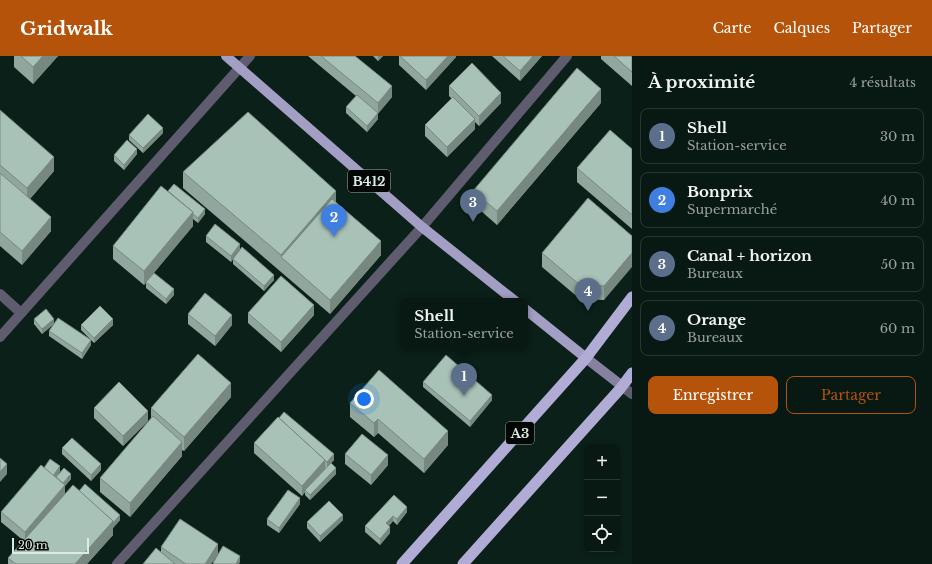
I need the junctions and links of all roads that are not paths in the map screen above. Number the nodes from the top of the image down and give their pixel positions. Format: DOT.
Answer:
graph roads {
  1 [pos="226,56"];
  2 [pos="250,56"];
  3 [pos="567,56"];
  4 [pos="240,68"];
  5 [pos="422,227"];
  6 [pos="0,294"];
  7 [pos="632,297"];
  8 [pos="511,298"];
  9 [pos="528,311"];
  10 [pos="21,313"];
  11 [pos="0,337"];
  12 [pos="586,358"];
  13 [pos="632,373"];
  14 [pos="622,386"];
  15 [pos="632,394"];
  16 [pos="117,564"];
  17 [pos="402,564"];
  18 [pos="462,564"];
  1 -- 4 [label="main road, B412"];
  2 -- 4 [label="street"];
  3 -- 5 [label="street"];
  4 -- 5 [label="main road, B412"];
  4 -- 10 [label="street"];
  5 -- 8 [label="main road, B412"];
  5 -- 16 [label="street"];
  6 -- 10 [label="street"];
  7 -- 12 [label="highway, A3"];
  9 -- 12 [label="main road"];
  10 -- 11 [label="street"];
  12 -- 14 [label="main road"];
  12 -- 17 [label="highway, A3"];
  13 -- 14 [label="highway"];
  14 -- 15 [label="street"];
  14 -- 18 [label="highway"];
}
